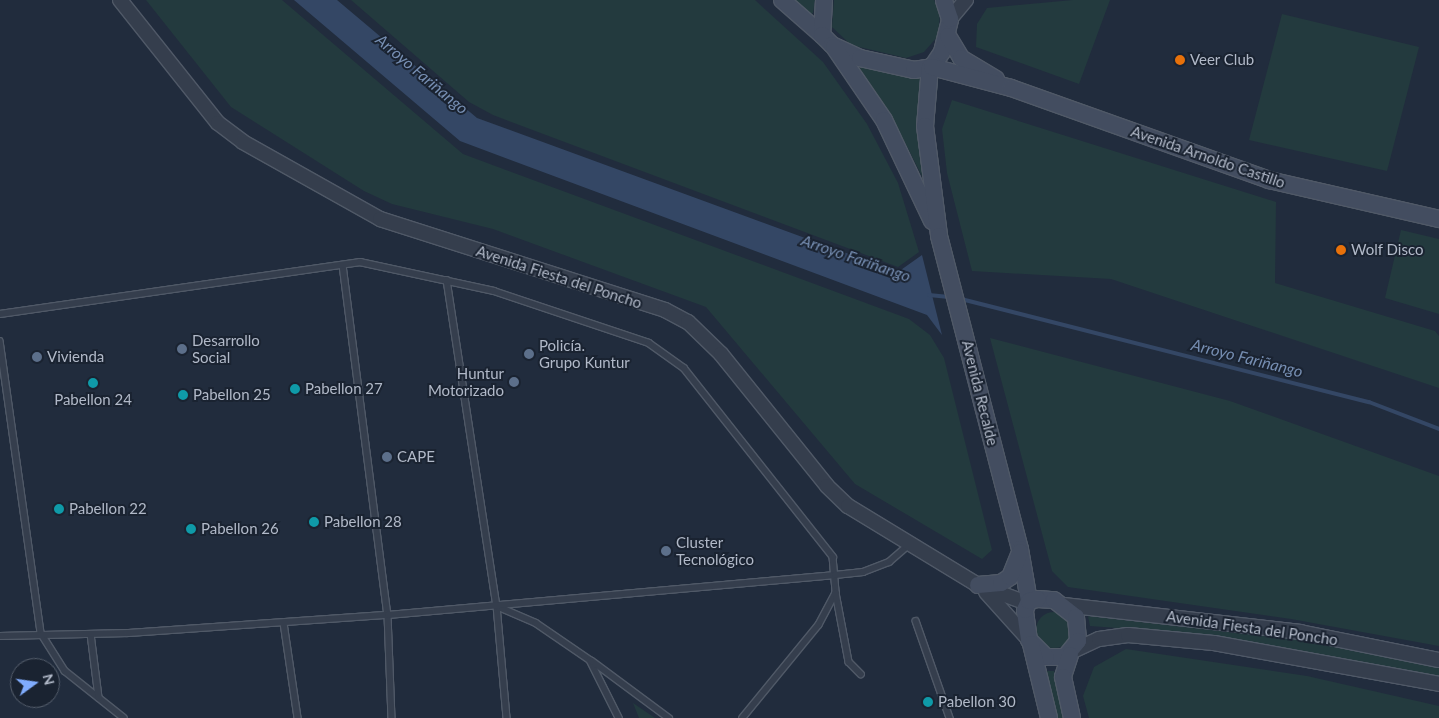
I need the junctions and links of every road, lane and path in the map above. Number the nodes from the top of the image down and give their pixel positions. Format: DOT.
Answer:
graph roads {
  1 [pos="120,0"];
  2 [pos="782,0"];
  3 [pos="824,0"];
  4 [pos="944,0"];
  5 [pos="966,0"];
  6 [pos="950,19"];
  7 [pos="948,36"];
  8 [pos="827,40"];
  9 [pos="931,67"];
  10 [pos="1011,88"];
  11 [pos="1439,219"];
  12 [pos="939,236"];
  13 [pos="343,265"];
  14 [pos="447,280"];
  15 [pos="0,314"];
  16 [pos="0,341"];
  17 [pos="911,544"];
  18 [pos="1020,549"];
  19 [pos="835,575"];
  20 [pos="978,585"];
  21 [pos="836,593"];
  22 [pos="1028,602"];
  23 [pos="1059,603"];
  24 [pos="497,606"];
  25 [pos="388,615"];
  26 [pos="916,621"];
  27 [pos="284,623"];
  28 [pos="41,633"];
  29 [pos="92,634"];
  30 [pos="0,636"];
  31 [pos="1030,642"];
  32 [pos="1073,652"];
  33 [pos="590,660"];
  34 [pos="1439,660"];
  35 [pos="861,674"];
  36 [pos="1439,684"];
  37 [pos="99,697"];
  38 [pos="124,718"];
  39 [pos="298,718"];
  40 [pos="392,718"];
  41 [pos="507,718"];
  42 [pos="620,718"];
  43 [pos="669,718"];
  44 [pos="743,718"];
  45 [pos="950,718"];
  46 [pos="1049,718"];
  47 [pos="1072,718"];
  1 -- 17 [label="street, Avenida Fiesta del Poncho"];
  2 -- 8 [label="main road"];
  3 -- 8 [label="main road"];
  4 -- 6 [label="main road"];
  5 -- 6 [label="street"];
  6 -- 7 [label="main road"];
  7 -- 9 [label="main road"];
  7 -- 10 [label="main road, Avenida Arnoldo Castillo"];
  8 -- 9 [label="main road, Avenida Arnoldo Castillo"];
  8 -- 12 [label="main road, Avenida Recalde"];
  9 -- 10 [label="main road, Avenida Arnoldo Castillo"];
  9 -- 12 [label="main road, Avenida Recalde"];
  10 -- 11 [label="main road, Avenida Arnoldo Castillo"];
  12 -- 18 [label="main road, Avenida Recalde"];
  13 -- 14 [label="lane"];
  13 -- 15 [label="lane"];
  13 -- 25 [label="lane"];
  14 -- 19 [label="lane"];
  14 -- 24 [label="lane"];
  16 -- 28 [label="lane"];
  17 -- 19 [label="lane"];
  17 -- 20 [label="street, Avenida Fiesta del Poncho"];
  18 -- 20 [label="main road"];
  18 -- 22 [label="main road, Avenida Recalde"];
  18 -- 23 [label="main road, Avenida Recalde"];
  19 -- 21 [label="lane"];
  19 -- 24 [label="lane"];
  20 -- 22 [label="street, Avenida Fiesta del Poncho"];
  20 -- 31 [label="street, Avenida Fiesta del Poncho"];
  21 -- 35 [label="lane"];
  21 -- 44 [label="lane"];
  22 -- 23 [label="main road"];
  22 -- 31 [label="main road"];
  23 -- 32 [label="main road"];
  23 -- 34 [label="street, Avenida Fiesta del Poncho"];
  24 -- 25 [label="lane"];
  24 -- 33 [label="lane"];
  24 -- 41 [label="lane"];
  25 -- 27 [label="lane"];
  25 -- 40 [label="lane"];
  26 -- 45 [label="lane"];
  27 -- 29 [label="lane"];
  27 -- 39 [label="lane"];
  28 -- 29 [label="lane"];
  28 -- 30 [label="lane"];
  28 -- 37 [label="lane"];
  29 -- 37 [label="lane"];
  31 -- 32 [label="main road"];
  31 -- 46 [label="main road"];
  32 -- 36 [label="street, Avenida Fiesta del Poncho"];
  32 -- 47 [label="main road"];
  33 -- 42 [label="lane"];
  33 -- 43 [label="lane"];
  37 -- 38 [label="lane"];
}
